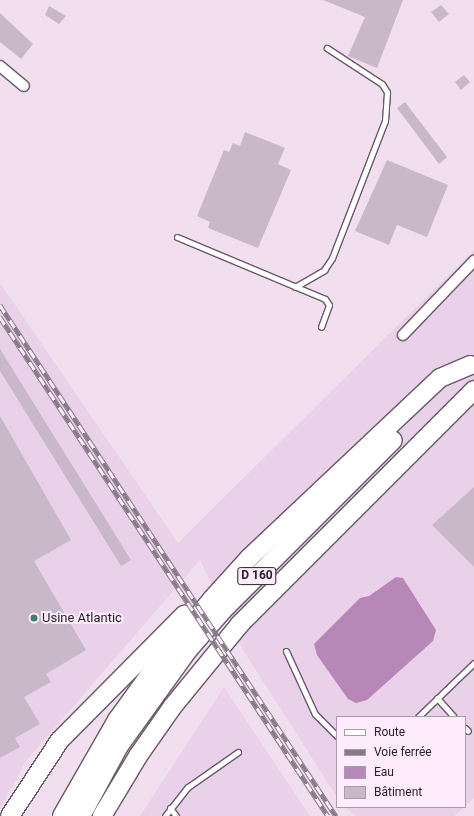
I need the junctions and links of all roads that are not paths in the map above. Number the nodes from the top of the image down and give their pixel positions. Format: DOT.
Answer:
graph roads {
  1 [pos="327,48"];
  2 [pos="0,66"];
  3 [pos="24,86"];
  4 [pos="177,237"];
  5 [pos="474,261"];
  6 [pos="295,287"];
  7 [pos="321,327"];
  8 [pos="403,335"];
  9 [pos="472,363"];
  10 [pos="474,390"];
  11 [pos="250,558"];
  12 [pos="286,651"];
  13 [pos="474,663"];
  14 [pos="437,698"];
  15 [pos="419,716"];
  16 [pos="453,716"];
  17 [pos="336,735"];
  18 [pos="238,752"];
  19 [pos="170,808"];
  20 [pos="10,816"];
  21 [pos="62,816"];
  22 [pos="81,816"];
  23 [pos="102,816"];
  24 [pos="165,816"];
  25 [pos="176,816"];
  1 -- 6 [label="lane"];
  2 -- 3 [label="street"];
  4 -- 6 [label="lane"];
  5 -- 8 [label="street"];
  6 -- 7 [label="lane"];
  9 -- 11 [label="highway"];
  9 -- 22 [label="highway, D 160"];
  10 -- 23 [label="highway, D 160"];
  11 -- 20 [label="highway"];
  11 -- 21 [label="highway"];
  12 -- 17 [label="lane"];
  13 -- 14 [label="lane"];
  14 -- 15 [label="lane"];
  14 -- 16 [label="lane"];
  18 -- 19 [label="lane"];
  19 -- 24 [label="lane"];
  19 -- 25 [label="lane"];
}
